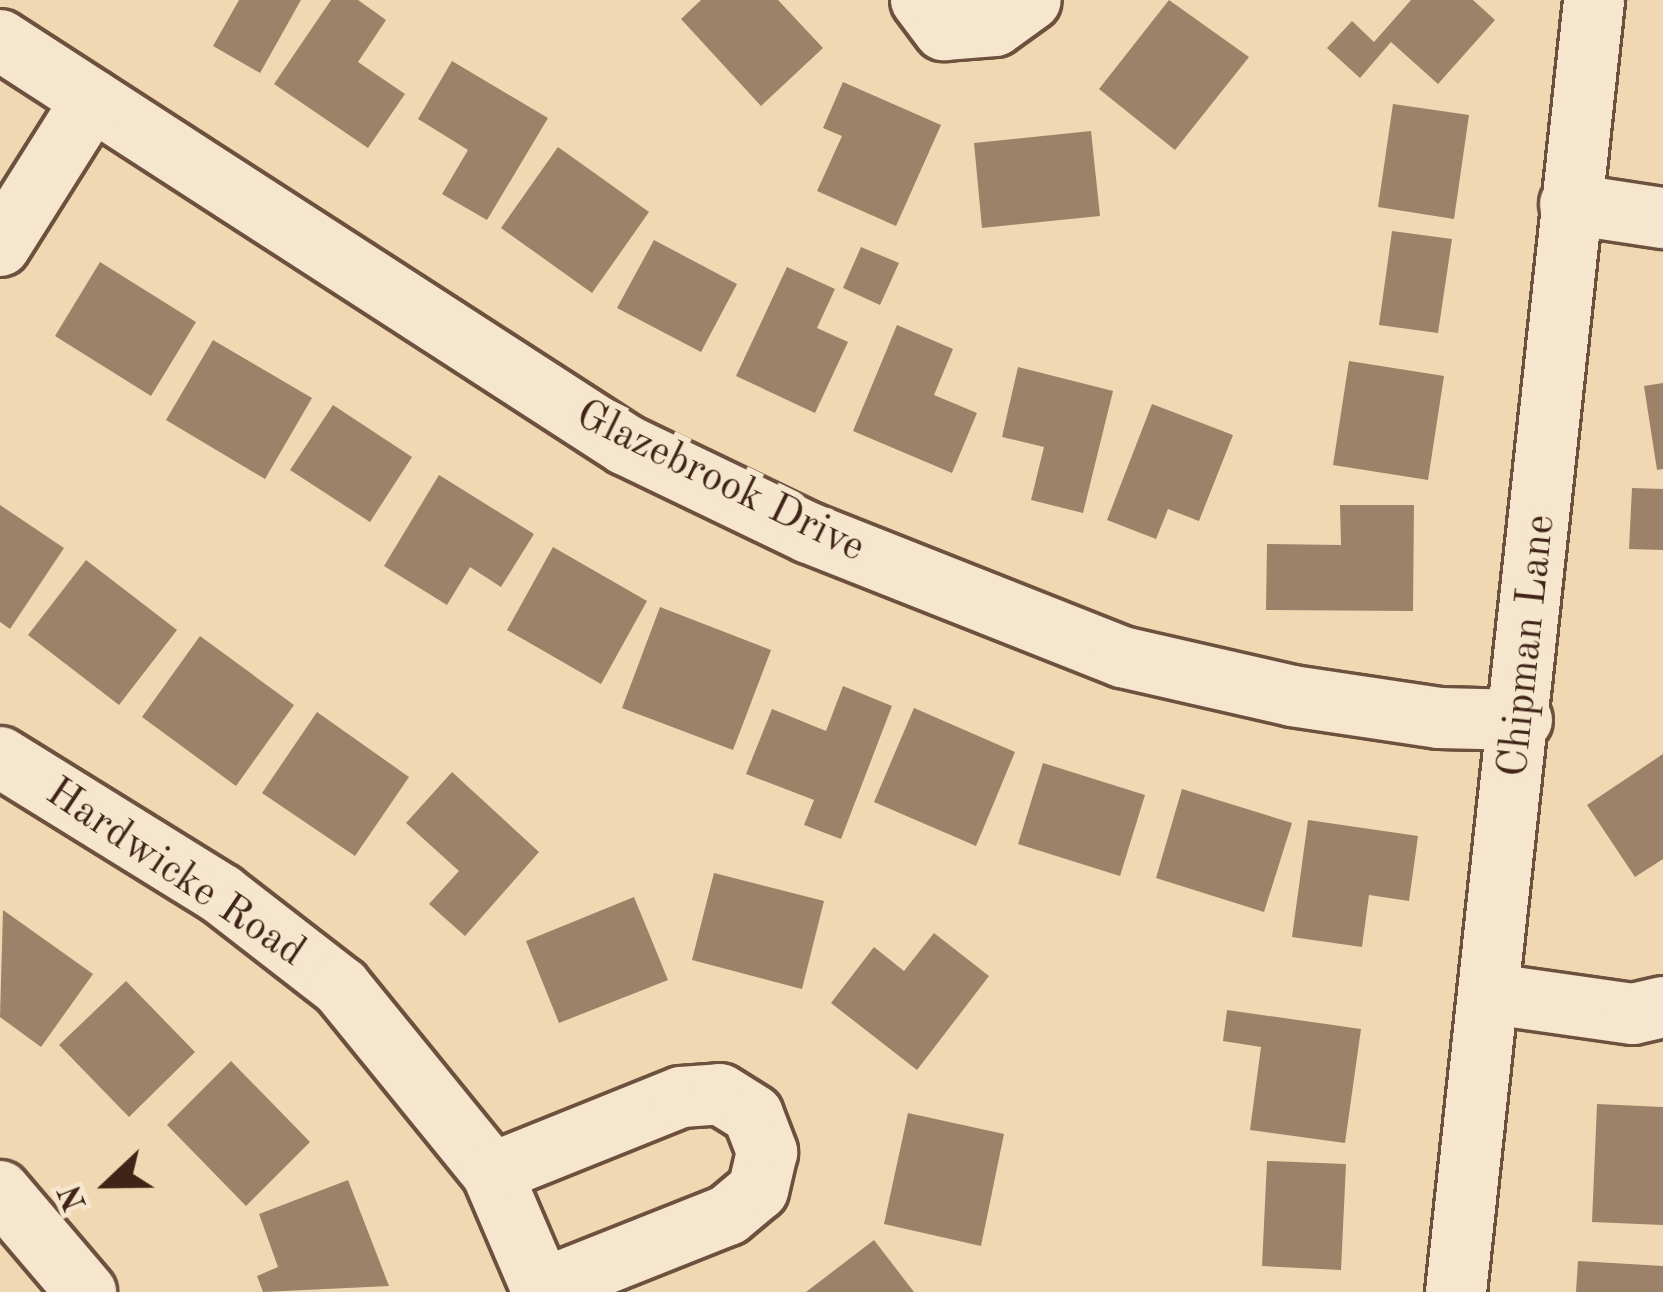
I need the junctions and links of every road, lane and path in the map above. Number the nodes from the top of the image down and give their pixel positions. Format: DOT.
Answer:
graph roads {
  1 [pos="921,0"];
  2 [pos="1031,0"];
  3 [pos="1594,0"];
  4 [pos="0,40"];
  5 [pos="92,100"];
  6 [pos="1570,204"];
  7 [pos="1663,218"];
  8 [pos="0,246"];
  9 [pos="1522,720"];
  10 [pos="0,757"];
  11 [pos="1492,994"];
  12 [pos="1663,1006"];
  13 [pos="492,1173"];
  14 [pos="0,1191"];
  15 [pos="542,1291"];
  16 [pos="86,1292"];
  17 [pos="1456,1292"];
  1 -- 2 [label="street"];
  3 -- 6 [label="street, Chipman Lane"];
  4 -- 5 [label="street, Glazebrook Drive"];
  5 -- 8 [label="street"];
  5 -- 9 [label="street, Glazebrook Drive"];
  6 -- 7 [label="street"];
  6 -- 9 [label="street, Chipman Lane"];
  9 -- 11 [label="street, Chipman Lane"];
  10 -- 13 [label="street, Hardwicke Road"];
  11 -- 12 [label="street"];
  11 -- 17 [label="street, Chipman Lane"];
  13 -- 15 [label="street, Hardwicke Road"];
  13 -- 15 [label="street"];
  14 -- 16 [label="street"];
}
